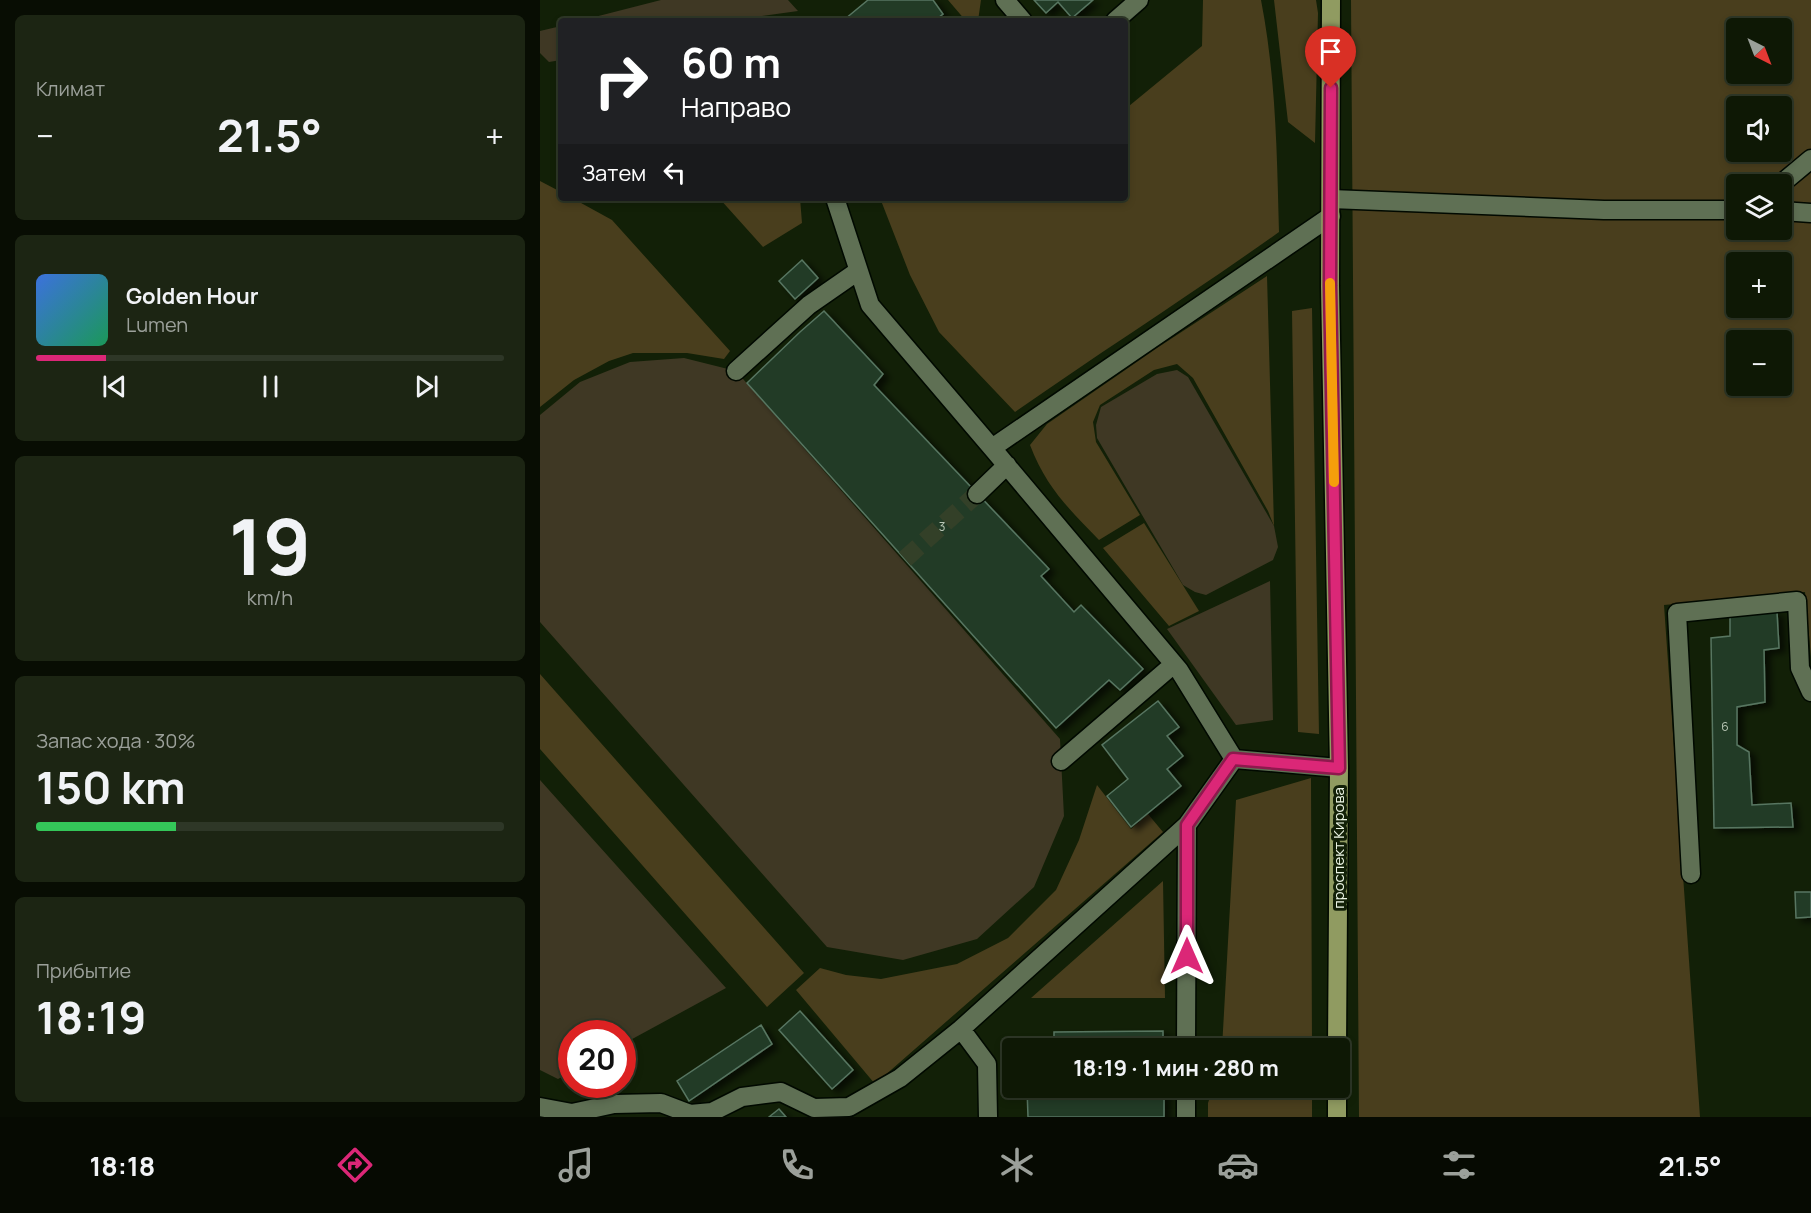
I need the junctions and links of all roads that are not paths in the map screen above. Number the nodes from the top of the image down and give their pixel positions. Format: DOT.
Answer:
graph roads {
  1 [pos="1005,0"];
  2 [pos="1139,0"];
  3 [pos="1332,0"];
  4 [pos="1020,18"];
  5 [pos="1118,18"];
  6 [pos="1811,159"];
  7 [pos="1792,175"];
  8 [pos="836,201"];
  9 [pos="1331,208"];
  10 [pos="1726,210"];
  11 [pos="1792,212"];
  12 [pos="1811,213"];
  13 [pos="858,271"];
  14 [pos="736,371"];
  15 [pos="992,448"];
  16 [pos="1007,465"];
  17 [pos="977,494"];
  18 [pos="1174,664"];
  19 [pos="1811,692"];
  20 [pos="1233,759"];
  21 [pos="1061,760"];
  22 [pos="1339,768"];
  23 [pos="1187,825"];
  24 [pos="1691,874"];
  25 [pos="961,1029"];
  26 [pos="1186,1038"];
  27 [pos="1337,1038"];
  28 [pos="1186,1098"];
  29 [pos="1337,1098"];
  30 [pos="540,1107"];
  31 [pos="988,1117"];
  32 [pos="1186,1117"];
  33 [pos="1337,1117"];
  1 -- 4 [label="lane"];
  2 -- 5 [label="lane"];
  3 -- 9 [label="main road, проспект Кирова"];
  6 -- 7 [label="lane"];
  8 -- 13 [label="lane"];
  9 -- 10 [label="lane"];
  9 -- 15 [label="lane"];
  9 -- 22 [label="main road, проспект Кирова"];
  11 -- 12 [label="lane"];
  13 -- 14 [label="lane"];
  13 -- 15 [label="lane"];
  15 -- 16 [label="lane"];
  16 -- 17 [label="lane"];
  16 -- 18 [label="lane"];
  18 -- 20 [label="lane"];
  18 -- 21 [label="lane"];
  19 -- 24 [label="lane"];
  20 -- 22 [label="lane"];
  20 -- 23 [label="lane"];
  22 -- 27 [label="main road, проспект Кирова"];
  23 -- 25 [label="lane"];
  23 -- 26 [label="lane"];
  25 -- 30 [label="lane"];
  25 -- 31 [label="lane"];
  28 -- 32 [label="lane"];
  29 -- 33 [label="main road"];
}
